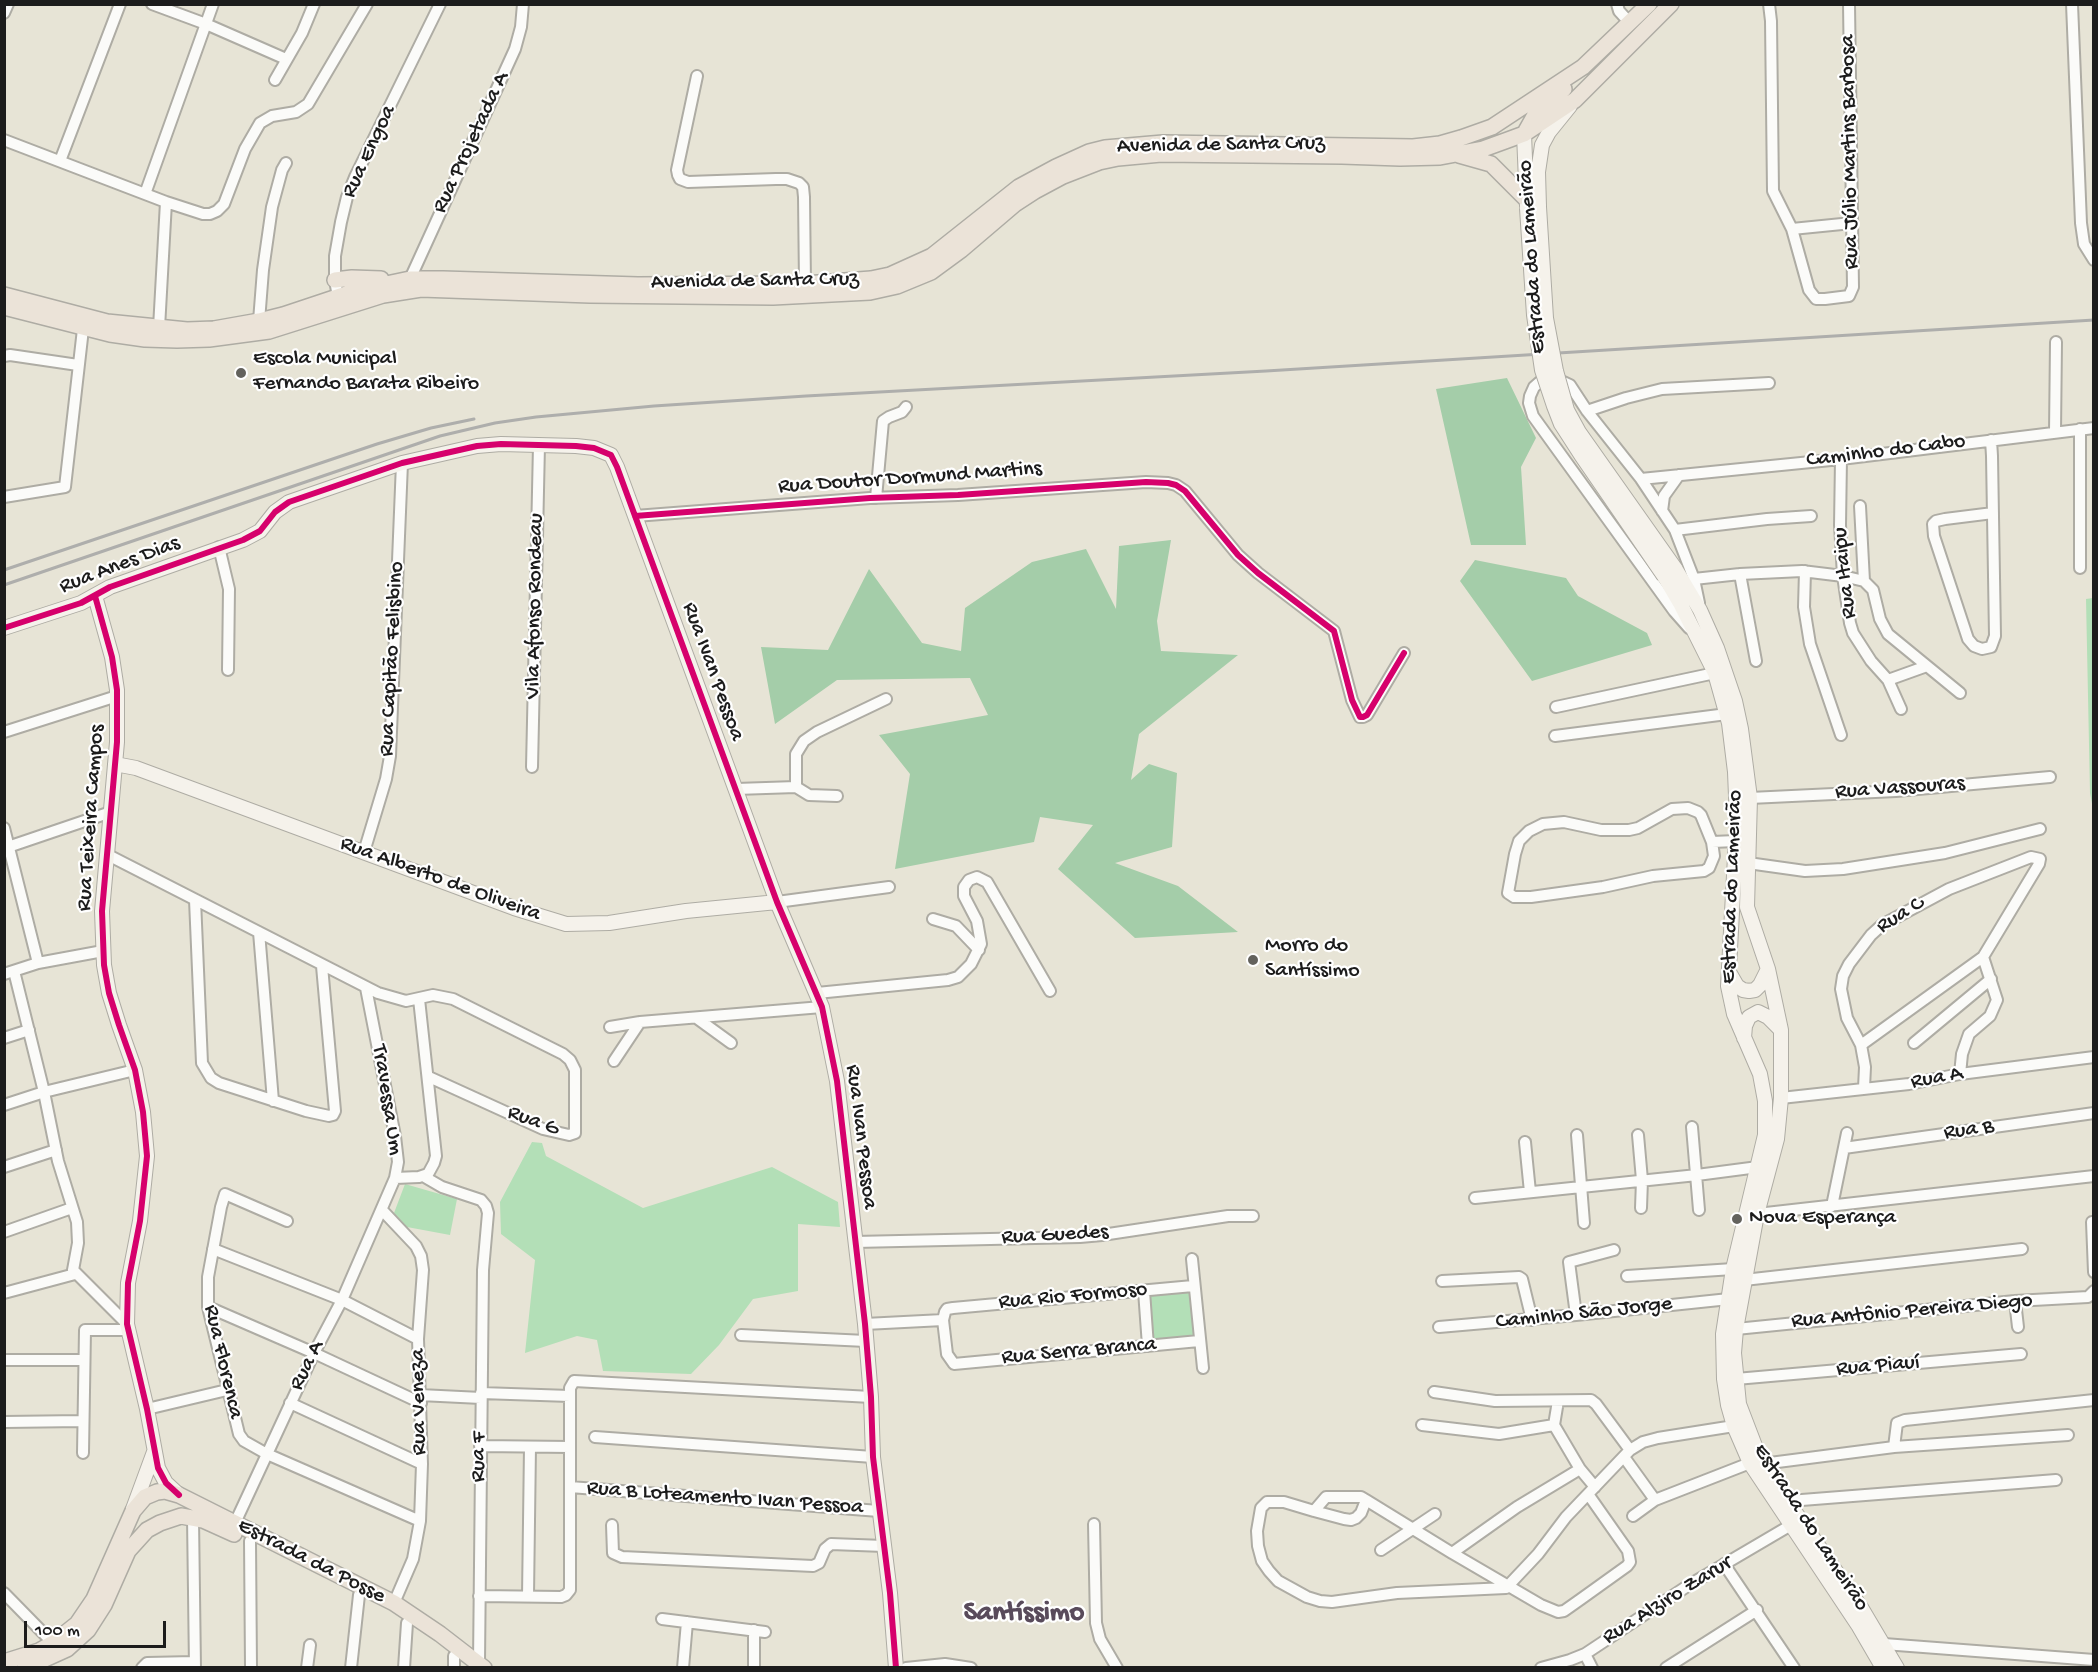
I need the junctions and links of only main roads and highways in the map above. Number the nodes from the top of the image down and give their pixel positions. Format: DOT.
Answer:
graph roads {
  1 [pos="1649,4"];
  2 [pos="1671,4"];
  3 [pos="1583,67"];
  4 [pos="1524,134"];
  5 [pos="1456,154"];
  6 [pos="1531,205"];
  7 [pos="335,280"];
  8 [pos="404,280"];
  9 [pos="4,295"];
  10 [pos="342,301"];
  11 [pos="4,307"];
  12 [pos="179,1495"];
  13 [pos="133,1511"];
  14 [pos="177,1517"];
  15 [pos="147,1530"];
  16 [pos="469,1660"];
  17 [pos="4,1662"];
  18 [pos="33,1666"];
  1 -- 3 [label="main road, Avenida de Santa Cruz"];
  2 -- 4 [label="main road, Avenida de Santa Cruz"];
  3 -- 4 [label="main road"];
  3 -- 8 [label="main road, Avenida de Santa Cruz"];
  4 -- 5 [label="main road, Avenida de Santa Cruz"];
  5 -- 6 [label="main road"];
  5 -- 10 [label="main road, Avenida de Santa Cruz"];
  7 -- 8 [label="main road"];
  8 -- 10 [label="main road, Avenida de Santa Cruz"];
  9 -- 10 [label="main road, Avenida de Santa Cruz"];
  10 -- 11 [label="main road, Avenida de Santa Cruz"];
  12 -- 13 [label="main road, Estrada da Posse"];
  12 -- 14 [label="main road"];
  12 -- 16 [label="main road, Estrada da Posse"];
  13 -- 15 [label="main road"];
  13 -- 17 [label="main road, Rua Teixeira Campos"];
  14 -- 15 [label="main road"];
  14 -- 16 [label="main road, Estrada da Posse"];
  15 -- 18 [label="main road"];
}
